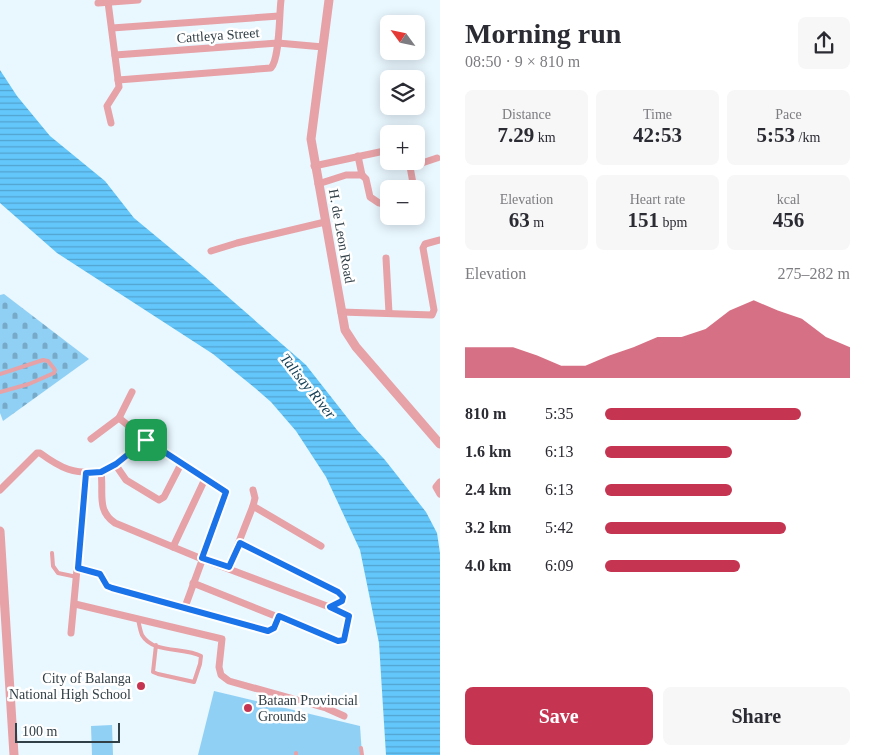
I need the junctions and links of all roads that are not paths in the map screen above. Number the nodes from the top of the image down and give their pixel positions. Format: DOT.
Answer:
graph roads {
  1 [pos="138,0"];
  2 [pos="281,0"];
  3 [pos="328,0"];
  4 [pos="108,2"];
  5 [pos="98,3"];
  6 [pos="279,16"];
  7 [pos="112,28"];
  8 [pos="278,43"];
  9 [pos="324,47"];
  10 [pos="115,55"];
  11 [pos="118,80"];
  12 [pos="111,123"];
  13 [pos="380,152"];
  14 [pos="358,156"];
  15 [pos="437,158"];
  16 [pos="425,161"];
  17 [pos="314,166"];
  18 [pos="362,175"];
  19 [pos="318,184"];
  20 [pos="380,204"];
  21 [pos="325,222"];
  22 [pos="440,240"];
  23 [pos="211,252"];
  24 [pos="386,258"];
  25 [pos="342,312"];
  26 [pos="389,313"];
  27 [pos="0,374"];
  28 [pos="0,392"];
  29 [pos="132,392"];
  30 [pos="119,418"];
  31 [pos="91,439"];
  32 [pos="146,440"];
  33 [pos="440,444"];
  34 [pos="116,464"];
  35 [pos="181,464"];
  36 [pos="101,472"];
  37 [pos="86,473"];
  38 [pos="205,479"];
  39 [pos="440,482"];
  40 [pos="0,490"];
  41 [pos="253,490"];
  42 [pos="440,494"];
  43 [pos="253,506"];
  44 [pos="0,531"];
  45 [pos="240,543"];
  46 [pos="173,546"];
  47 [pos="321,546"];
  48 [pos="52,553"];
  49 [pos="202,558"];
  50 [pos="229,567"];
  51 [pos="78,568"];
  52 [pos="77,577"];
  53 [pos="193,583"];
  54 [pos="2,594"];
  55 [pos="75,604"];
  56 [pos="185,607"];
  57 [pos="330,607"];
  58 [pos="279,616"];
  59 [pos="138,619"];
  60 [pos="71,633"];
  61 [pos="156,645"];
  62 [pos="344,716"];
  63 [pos="362,748"];
  64 [pos="14,755"];
  65 [pos="362,755"];
  1 -- 4 [label="street"];
  2 -- 6 [label="street"];
  3 -- 9 [label="street, H. de Leon Road"];
  4 -- 5 [label="street"];
  4 -- 7 [label="street"];
  6 -- 7 [label="street"];
  6 -- 8 [label="street"];
  7 -- 10 [label="street"];
  8 -- 9 [label="street, Cattleya Street"];
  8 -- 10 [label="street, Cattleya Street"];
  8 -- 11 [label="street"];
  9 -- 17 [label="street, H. de Leon Road"];
  10 -- 11 [label="street"];
  11 -- 12 [label="street"];
  13 -- 14 [label="street"];
  14 -- 17 [label="street"];
  14 -- 18 [label="street"];
  15 -- 16 [label="street"];
  17 -- 19 [label="street, H. de Leon Road"];
  18 -- 19 [label="street"];
  18 -- 20 [label="street"];
  19 -- 21 [label="street, H. de Leon Road"];
  21 -- 23 [label="street"];
  21 -- 25 [label="street, H. de Leon Road"];
  22 -- 26 [label="street"];
  24 -- 26 [label="street"];
  25 -- 26 [label="street"];
  25 -- 33 [label="street, H. de Leon Road"];
  27 -- 28 [label="lane"];
  29 -- 30 [label="street"];
  30 -- 31 [label="street"];
  30 -- 32 [label="street"];
  32 -- 34 [label="street"];
  32 -- 35 [label="street"];
  34 -- 35 [label="street"];
  34 -- 36 [label="street"];
  35 -- 38 [label="street"];
  36 -- 37 [label="street"];
  36 -- 46 [label="street"];
  37 -- 40 [label="street"];
  37 -- 51 [label="street"];
  38 -- 46 [label="street"];
  38 -- 49 [label="street"];
  39 -- 42 [label="street"];
  41 -- 43 [label="street"];
  43 -- 45 [label="street"];
  43 -- 47 [label="street"];
  44 -- 54 [label="street"];
  45 -- 50 [label="street"];
  45 -- 57 [label="street"];
  46 -- 49 [label="street"];
  48 -- 52 [label="lane"];
  49 -- 50 [label="street"];
  49 -- 53 [label="street"];
  50 -- 57 [label="street"];
  51 -- 52 [label="street"];
  51 -- 56 [label="street"];
  52 -- 55 [label="street"];
  53 -- 56 [label="street"];
  53 -- 58 [label="street"];
  54 -- 64 [label="street"];
  55 -- 59 [label="street"];
  55 -- 60 [label="street"];
  56 -- 58 [label="street"];
  57 -- 58 [label="street"];
  59 -- 61 [label="lane"];
  59 -- 62 [label="street"];
  61 -- 61 [label="lane"];
  63 -- 65 [label="lane"];
}
